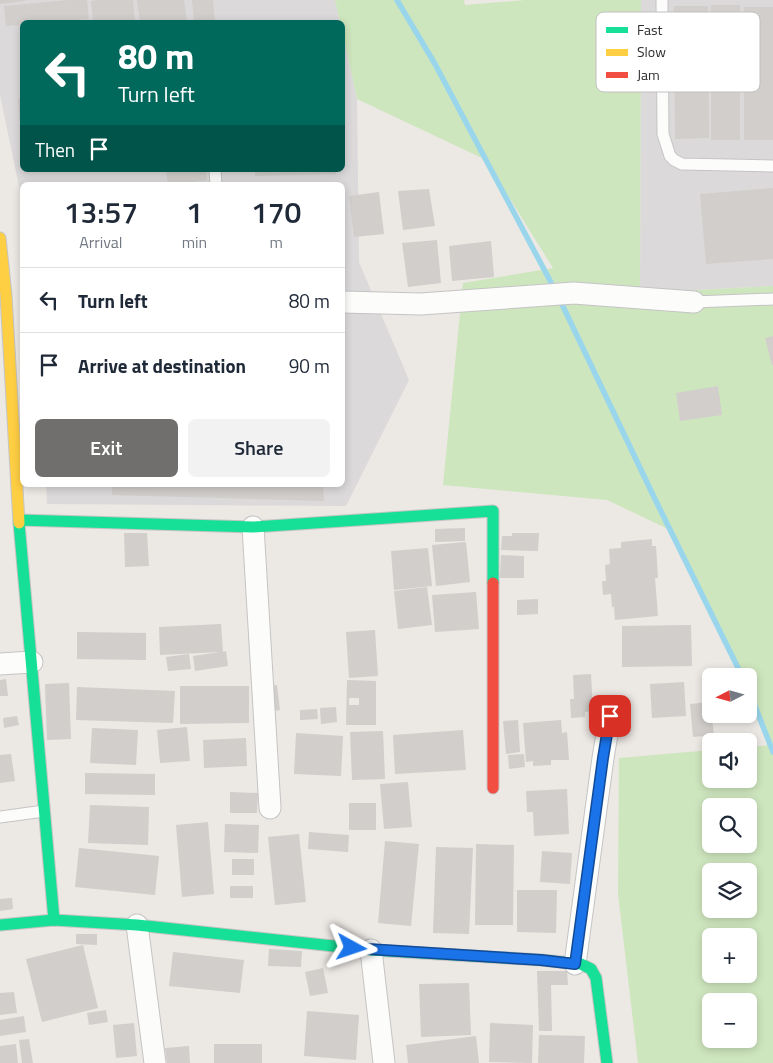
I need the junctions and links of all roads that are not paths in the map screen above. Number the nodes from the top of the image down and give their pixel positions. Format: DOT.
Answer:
graph roads {
  1 [pos="663,92"];
  2 [pos="773,166"];
  3 [pos="0,238"];
  4 [pos="14,295"];
  5 [pos="773,299"];
  6 [pos="345,302"];
  7 [pos="694,302"];
  8 [pos="19,520"];
  9 [pos="253,527"];
  10 [pos="32,662"];
  11 [pos="0,664"];
  12 [pos="610,716"];
  13 [pos="493,788"];
  14 [pos="270,808"];
  15 [pos="44,811"];
  16 [pos="0,816"];
  17 [pos="54,920"];
  18 [pos="0,925"];
  19 [pos="137,926"];
  20 [pos="372,950"];
  21 [pos="575,964"];
  22 [pos="155,1063"];
  23 [pos="384,1063"];
  24 [pos="607,1063"];
  1 -- 2 [label="lane"];
  3 -- 4 [label="street"];
  4 -- 8 [label="street"];
  5 -- 7 [label="lane"];
  6 -- 7 [label="street"];
  8 -- 9 [label="street"];
  8 -- 10 [label="street"];
  9 -- 13 [label="street"];
  9 -- 14 [label="street"];
  10 -- 11 [label="street"];
  10 -- 15 [label="street"];
  12 -- 21 [label="street"];
  15 -- 16 [label="lane"];
  15 -- 17 [label="street"];
  17 -- 18 [label="street"];
  17 -- 19 [label="street"];
  19 -- 20 [label="street"];
  19 -- 22 [label="street"];
  20 -- 21 [label="street"];
  20 -- 23 [label="street"];
  21 -- 24 [label="street"];
}
